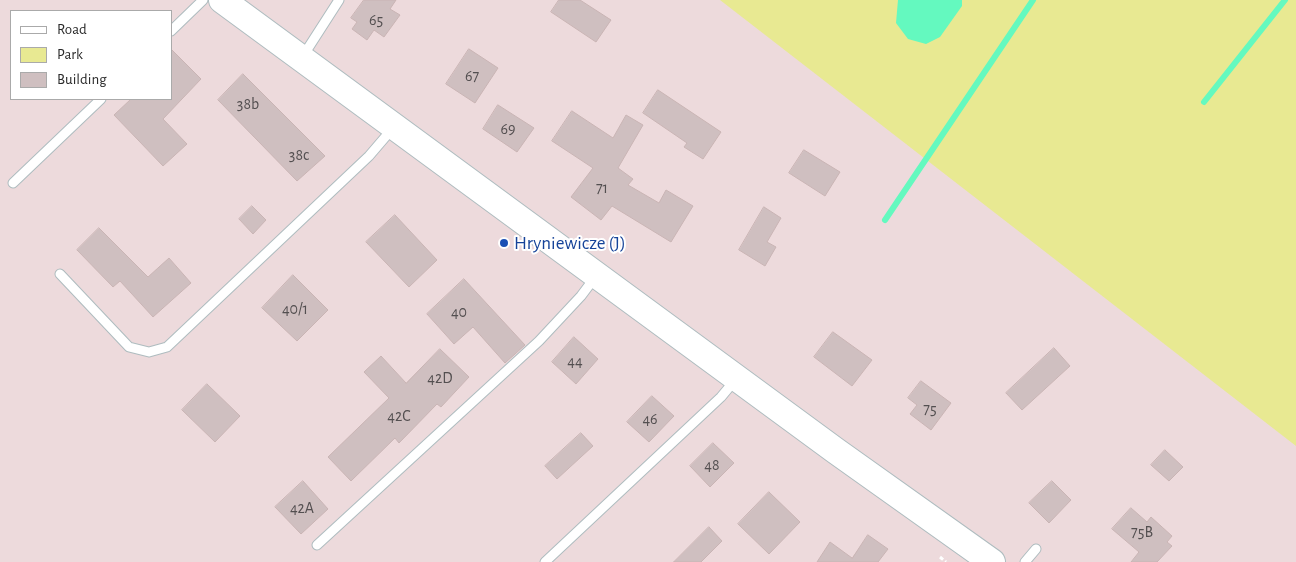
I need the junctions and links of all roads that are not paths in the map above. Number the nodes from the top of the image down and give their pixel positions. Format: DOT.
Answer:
graph roads {
  1 [pos="203,0"];
  2 [pos="222,0"];
  3 [pos="339,0"];
  4 [pos="172,30"];
  5 [pos="302,57"];
  6 [pos="100,100"];
  7 [pos="395,125"];
  8 [pos="13,183"];
  9 [pos="60,274"];
  10 [pos="598,274"];
  11 [pos="738,378"];
  12 [pos="318,544"];
  13 [pos="1036,550"];
  14 [pos="545,562"];
  15 [pos="992,562"];
  16 [pos="1025,562"];
  1 -- 4 [label="lane"];
  2 -- 5 [label="street"];
  3 -- 5 [label="lane"];
  5 -- 7 [label="street"];
  6 -- 8 [label="lane"];
  7 -- 9 [label="lane"];
  7 -- 10 [label="street"];
  10 -- 11 [label="street"];
  10 -- 12 [label="lane"];
  11 -- 14 [label="lane"];
  11 -- 15 [label="street"];
  13 -- 16 [label="lane"];
}
